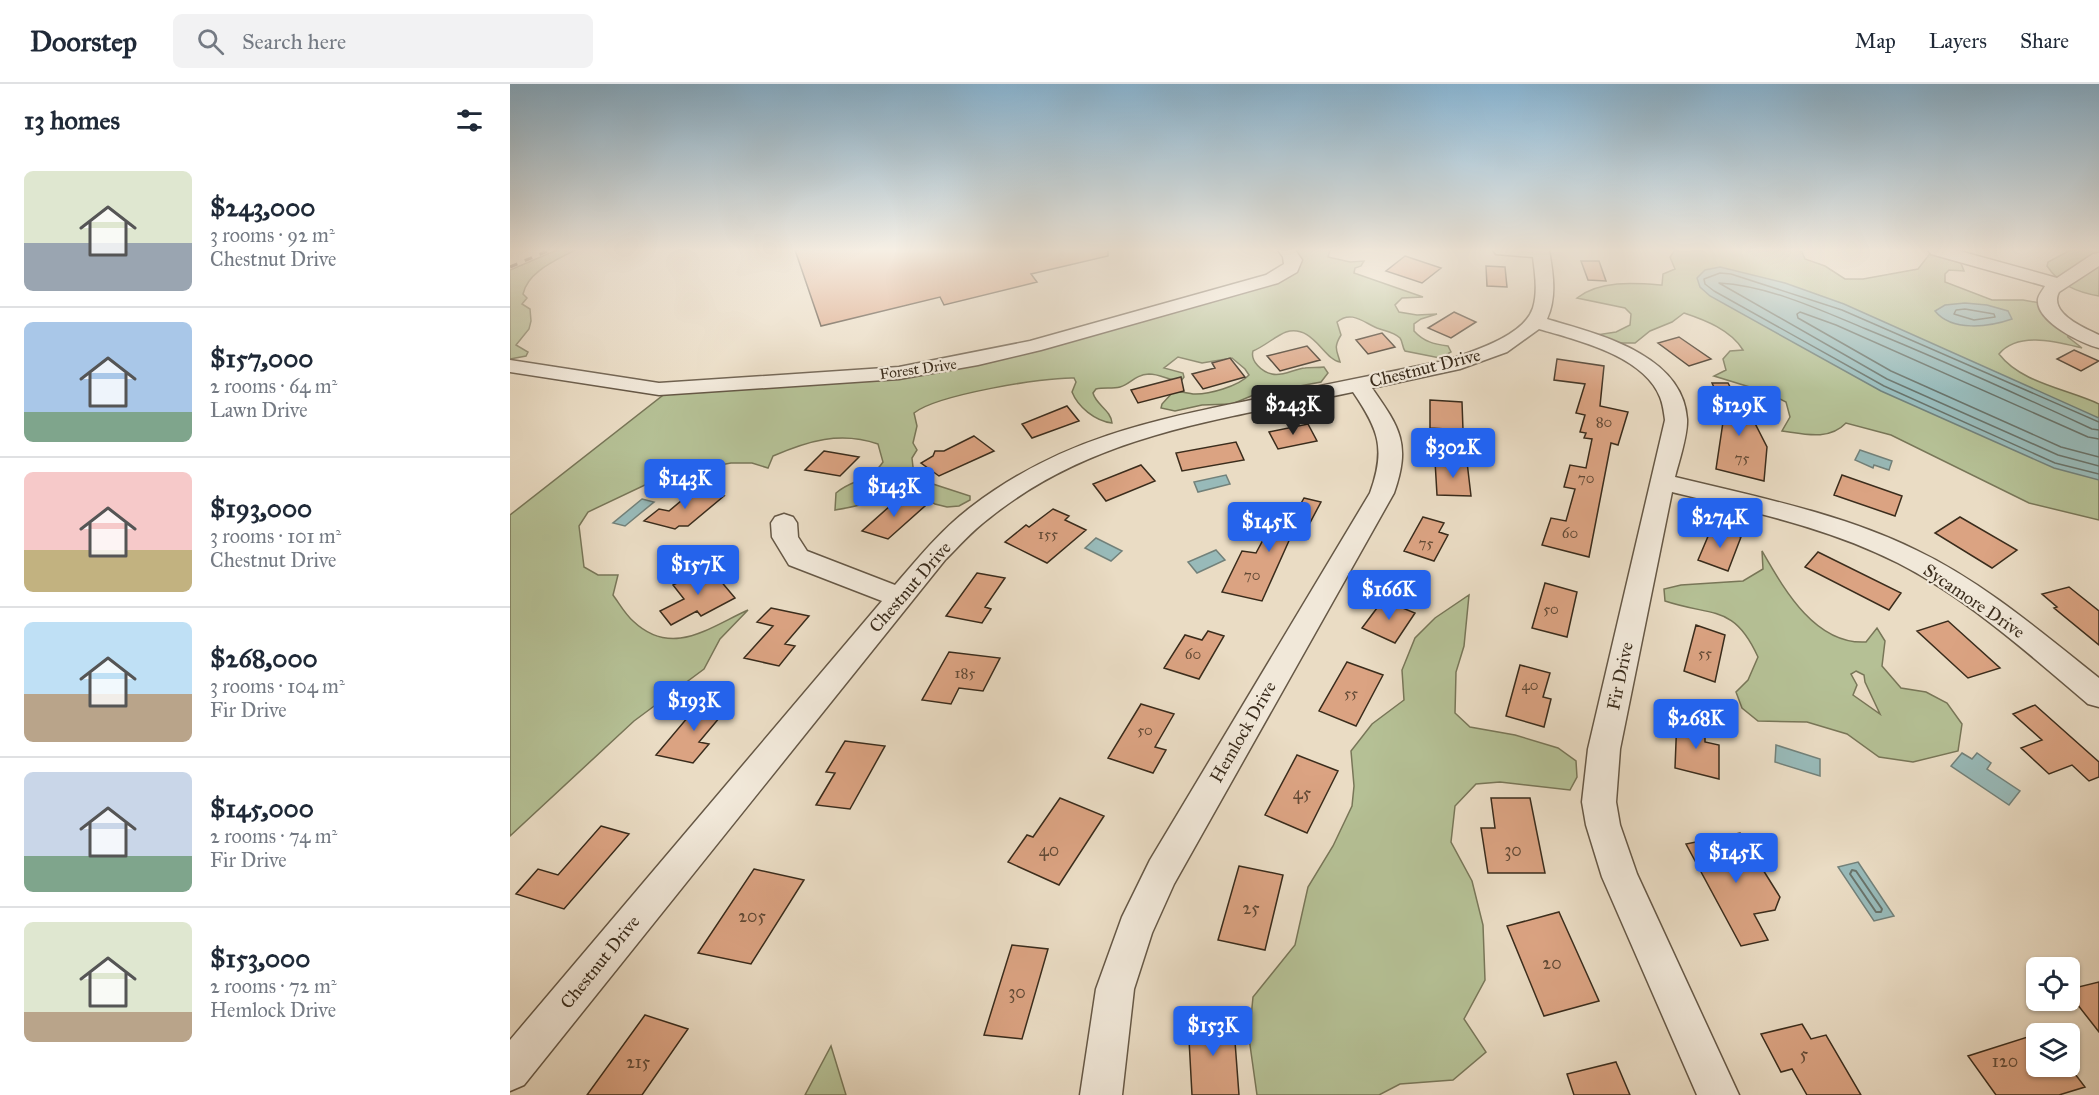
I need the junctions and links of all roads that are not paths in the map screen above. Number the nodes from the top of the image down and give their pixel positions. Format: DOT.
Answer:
graph roads {
  1 [pos="1207,297"];
  2 [pos="1545,297"];
  3 [pos="2048,297"];
  4 [pos="1536,322"];
  5 [pos="2099,342"];
  6 [pos="510,366"];
  7 [pos="1359,385"];
  8 [pos="1662,482"];
  9 [pos="784,523"];
  10 [pos="900,597"];
  11 [pos="2099,695"];
  12 [pos="510,1071"];
  13 [pos="1101,1095"];
  14 [pos="1718,1095"];
  1 -- 6 [label="street, Forest Drive"];
  2 -- 4 [label="street"];
  3 -- 5 [label="street"];
  4 -- 7 [label="street, Chestnut Drive"];
  4 -- 8 [label="street, Fir Drive"];
  7 -- 10 [label="street, Chestnut Drive"];
  7 -- 13 [label="street, Hemlock Drive"];
  8 -- 11 [label="street, Sycamore Drive"];
  8 -- 14 [label="street, Fir Drive"];
  9 -- 10 [label="street"];
  10 -- 12 [label="street, Chestnut Drive"];
}
